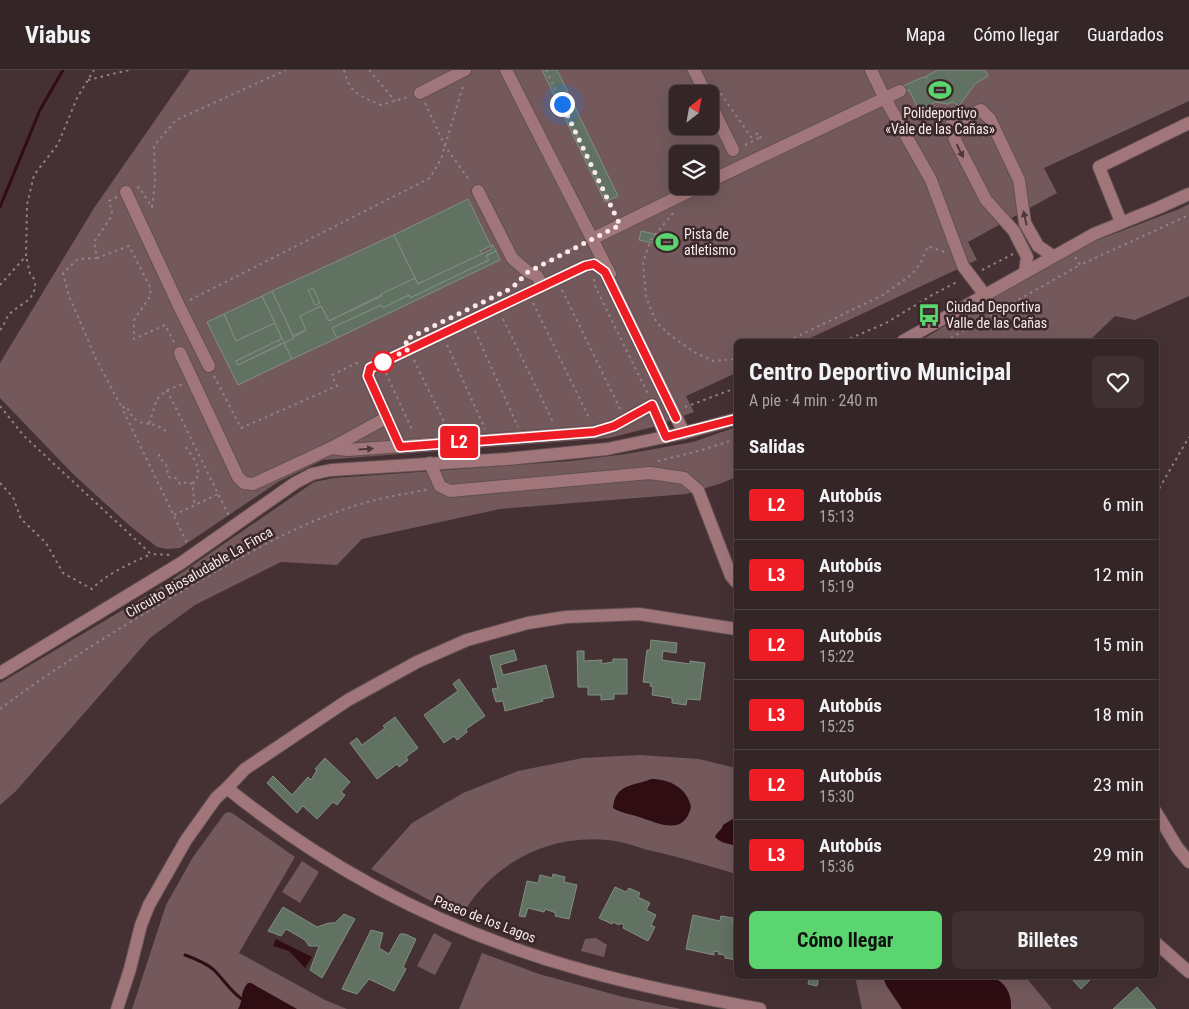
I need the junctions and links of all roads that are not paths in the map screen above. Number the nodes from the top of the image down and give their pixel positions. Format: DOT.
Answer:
graph roads {
  1 [pos="506,70"];
  2 [pos="694,70"];
  3 [pos="871,70"];
  4 [pos="465,75"];
  5 [pos="702,85"];
  6 [pos="900,91"];
  7 [pos="420,93"];
  8 [pos="884,98"];
  9 [pos="719,121"];
  10 [pos="1189,123"];
  11 [pos="733,150"];
  12 [pos="719,177"];
  13 [pos="478,191"];
  14 [pos="126,192"];
  15 [pos="1189,194"];
  16 [pos="682,195"];
  17 [pos="1121,222"];
  18 [pos="592,239"];
  19 [pos="1053,256"];
  20 [pos="1025,272"];
  21 [pos="543,286"];
  22 [pos="984,295"];
  23 [pos="907,339"];
  24 [pos="180,353"];
  25 [pos="209,366"];
  26 [pos="666,397"];
  27 [pos="650,401"];
  28 [pos="386,418"];
  29 [pos="734,420"];
  30 [pos="688,432"];
  31 [pos="666,437"];
  32 [pos="400,447"];
  33 [pos="331,448"];
  34 [pos="430,463"];
  35 [pos="734,580"];
  36 [pos="734,629"];
  37 [pos="0,674"];
  38 [pos="227,788"];
  39 [pos="1159,817"];
  40 [pos="1189,862"];
  41 [pos="1159,946"];
  42 [pos="1189,972"];
  43 [pos="117,1009"];
  44 [pos="760,1009"];
  1 -- 18 [label="street"];
  2 -- 5 [label="street"];
  3 -- 8 [label="street"];
  4 -- 7 [label="street"];
  6 -- 8 [label="street"];
  8 -- 12 [label="street"];
  8 -- 22 [label="street"];
  9 -- 11 [label="street"];
  10 -- 17 [label="street"];
  13 -- 21 [label="street"];
  14 -- 25 [label="street"];
  15 -- 17 [label="street"];
  16 -- 18 [label="street"];
  17 -- 19 [label="street"];
  18 -- 30 [label="street"];
  19 -- 20 [label="street"];
  19 -- 20 [label="street, one-way"];
  20 -- 22 [label="street"];
  21 -- 26 [label="street"];
  21 -- 28 [label="street"];
  22 -- 23 [label="street"];
  24 -- 33 [label="street"];
  26 -- 27 [label="street"];
  26 -- 30 [label="street"];
  27 -- 31 [label="street"];
  27 -- 32 [label="street"];
  28 -- 32 [label="street"];
  28 -- 33 [label="street"];
  29 -- 30 [label="street"];
  30 -- 31 [label="street"];
  31 -- 34 [label="street"];
  33 -- 32 [label="street, one-way"];
  34 -- 35 [label="street"];
  34 -- 37 [label="street"];
  36 -- 38 [label="street"];
  38 -- 43 [label="street"];
  38 -- 44 [label="street, Paseo de los Lagos"];
  39 -- 40 [label="street"];
  41 -- 42 [label="street"];
}
